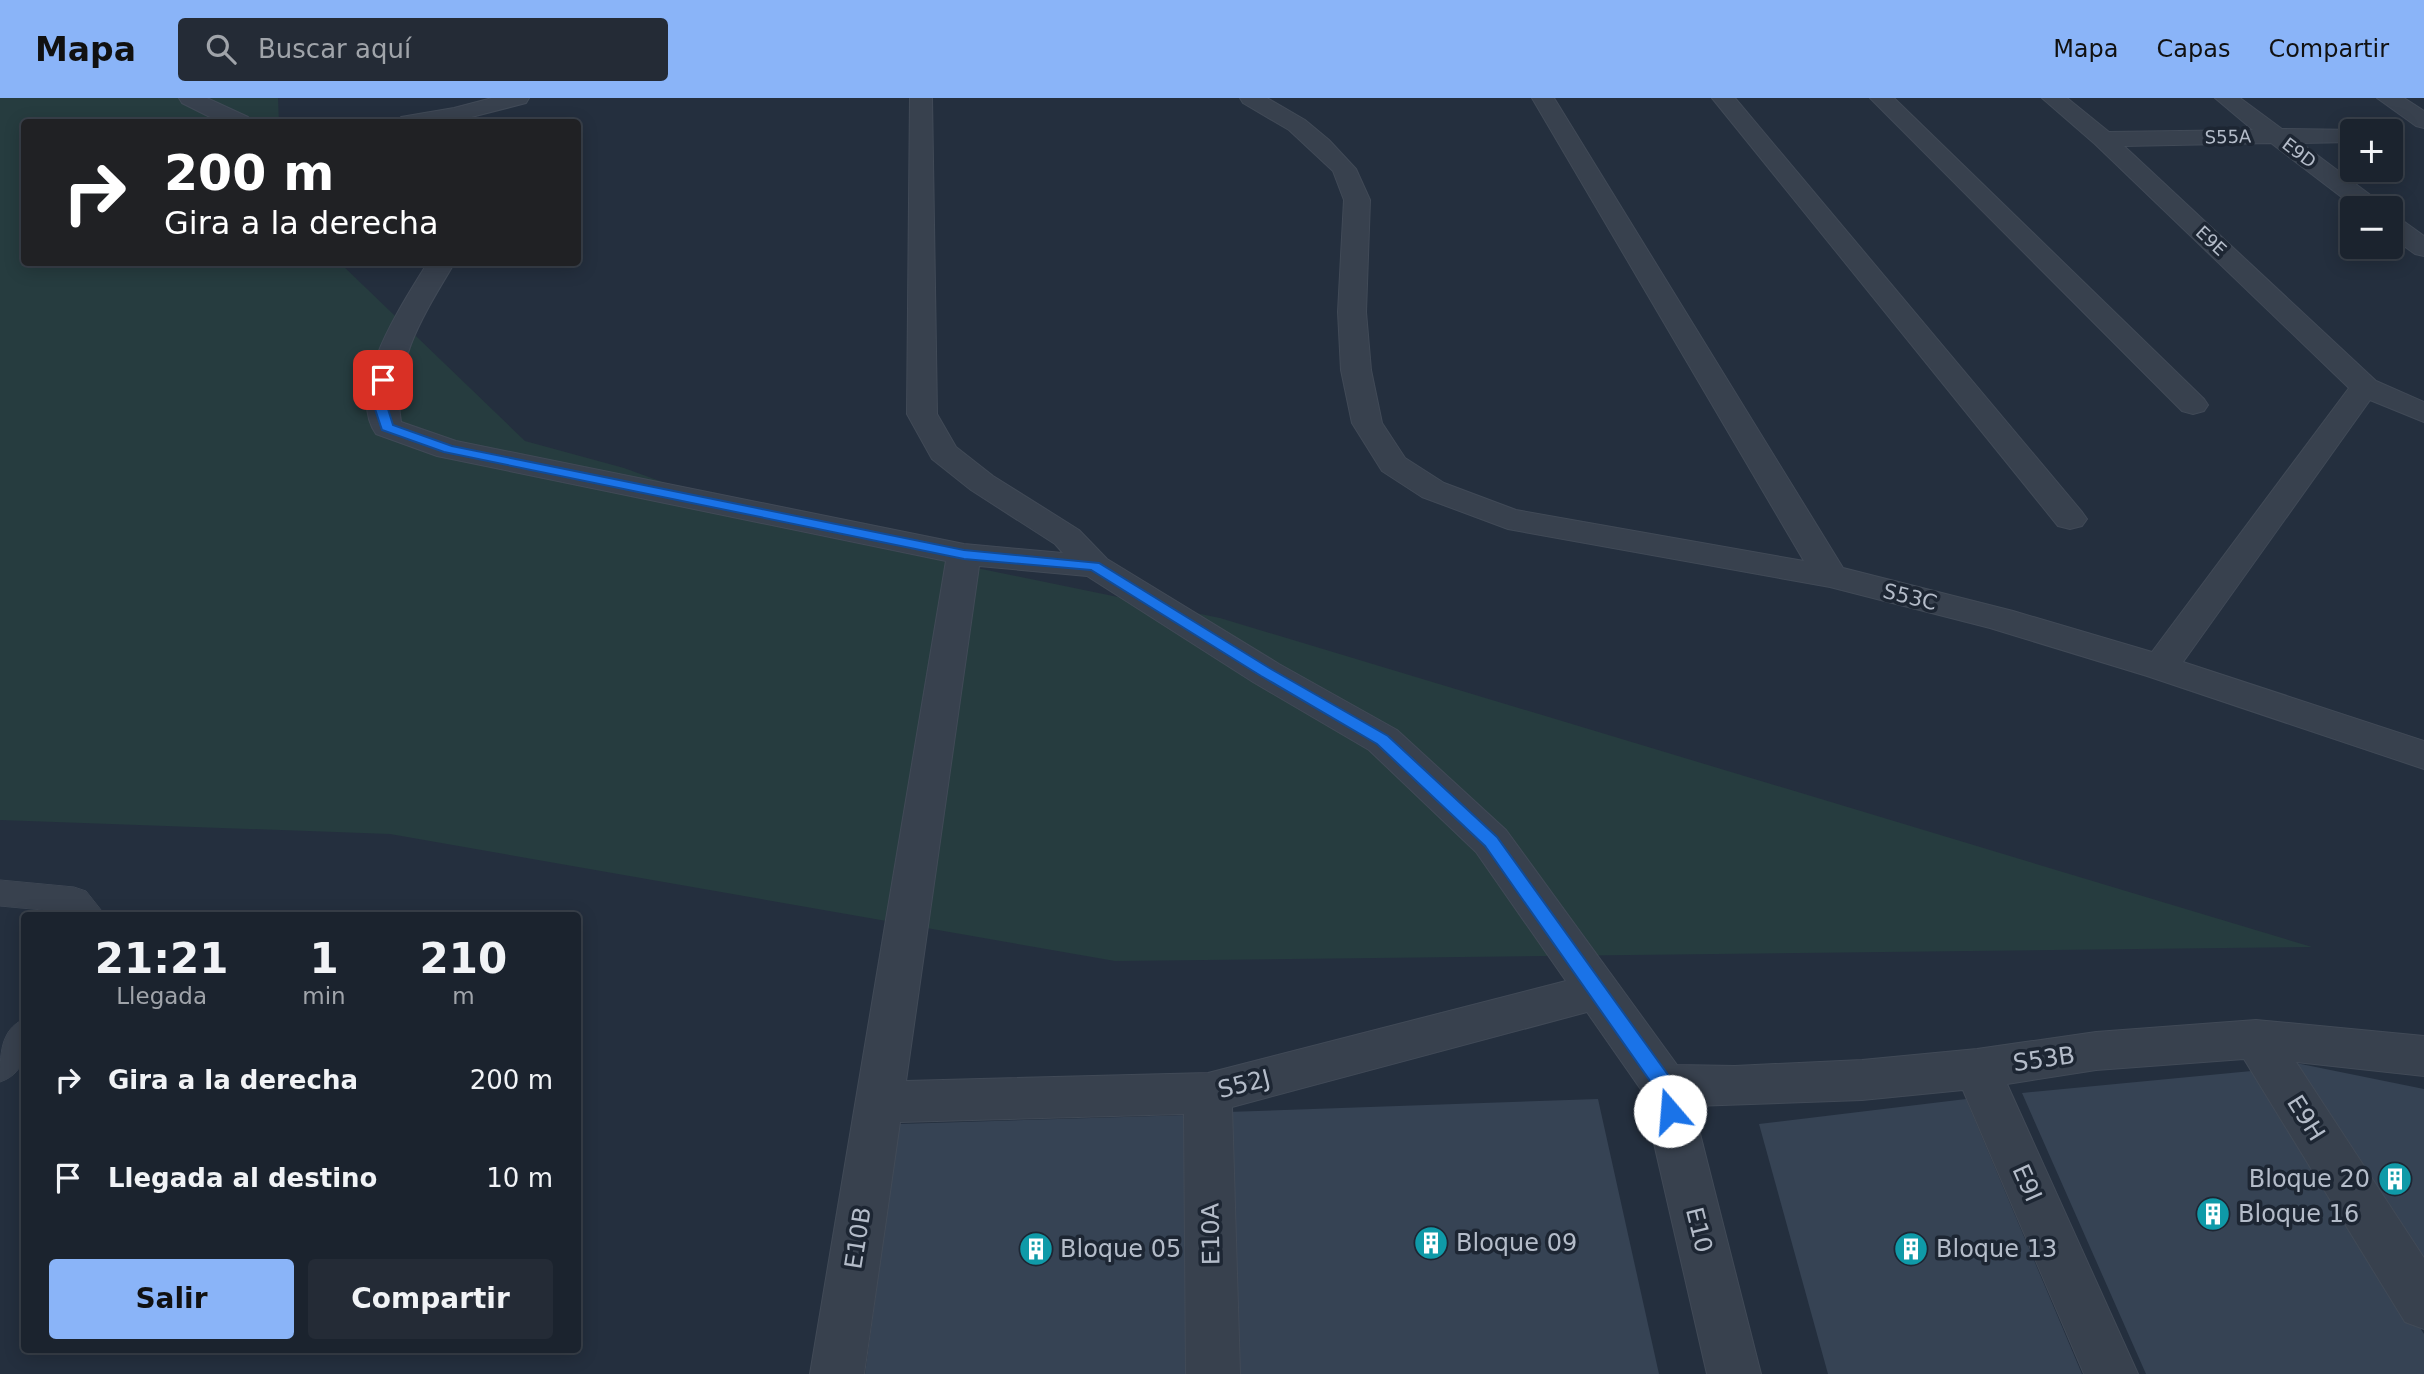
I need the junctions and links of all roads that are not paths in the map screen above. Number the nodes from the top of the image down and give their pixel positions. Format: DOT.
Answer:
graph roads {
  1 [pos="191,98"];
  2 [pos="921,98"];
  3 [pos="1251,98"];
  4 [pos="1543,98"];
  5 [pos="1723,98"];
  6 [pos="1881,98"];
  7 [pos="2053,98"];
  8 [pos="2226,98"];
  9 [pos="2388,98"];
  10 [pos="525,108"];
  11 [pos="232,119"];
  12 [pos="429,119"];
  13 [pos="2424,121"];
  14 [pos="2340,135"];
  15 [pos="2279,137"];
  16 [pos="2103,139"];
  17 [pos="2356,196"];
  18 [pos="2403,232"];
  19 [pos="2424,248"];
  20 [pos="440,266"];
  21 [pos="2365,387"];
  22 [pos="2193,405"];
  23 [pos="2424,413"];
  24 [pos="2070,519"];
  25 [pos="964,554"];
  26 [pos="1094,566"];
  27 [pos="1830,576"];
  28 [pos="2160,667"];
  29 [pos="2424,755"];
  30 [pos="0,893"];
  31 [pos="84,912"];
  32 [pos="1599,991"];
  33 [pos="21,1039"];
  34 [pos="2256,1039"];
  35 [pos="2424,1056"];
  36 [pos="0,1066"];
  37 [pos="1978,1069"];
  38 [pos="1664,1085"];
  39 [pos="1208,1093"];
  40 [pos="879,1102"];
  41 [pos="2424,1304"];
  42 [pos="837,1374"];
  43 [pos="1213,1374"];
  44 [pos="1734,1374"];
  45 [pos="2111,1374"];
  1 -- 11 [label="street"];
  2 -- 26 [label="street"];
  3 -- 27 [label="street, S53C"];
  4 -- 27 [label="street"];
  5 -- 24 [label="street"];
  6 -- 22 [label="street"];
  7 -- 16 [label="street, E9E"];
  8 -- 15 [label="street, E9D"];
  9 -- 13 [label="street"];
  10 -- 12 [label="street"];
  14 -- 15 [label="street, S55A"];
  15 -- 16 [label="street, S55A"];
  15 -- 17 [label="street, E9D"];
  16 -- 21 [label="street, E9E"];
  18 -- 19 [label="street"];
  20 -- 25 [label="street"];
  21 -- 23 [label="street, E9E"];
  21 -- 28 [label="street"];
  25 -- 26 [label="street"];
  25 -- 40 [label="street, E10B"];
  26 -- 32 [label="street"];
  27 -- 28 [label="street, S53C"];
  28 -- 29 [label="street, S53C"];
  30 -- 31 [label="lane"];
  32 -- 38 [label="street"];
  32 -- 39 [label="street, S52J"];
  33 -- 36 [label="lane"];
  34 -- 35 [label="street, S53B"];
  34 -- 37 [label="street, S53B"];
  34 -- 41 [label="street, E9H"];
  37 -- 38 [label="street, S53B"];
  37 -- 45 [label="street, E9I"];
  38 -- 44 [label="street, E10"];
  39 -- 40 [label="street, S52J"];
  39 -- 43 [label="street, E10A"];
  40 -- 42 [label="street, E10B"];
}
